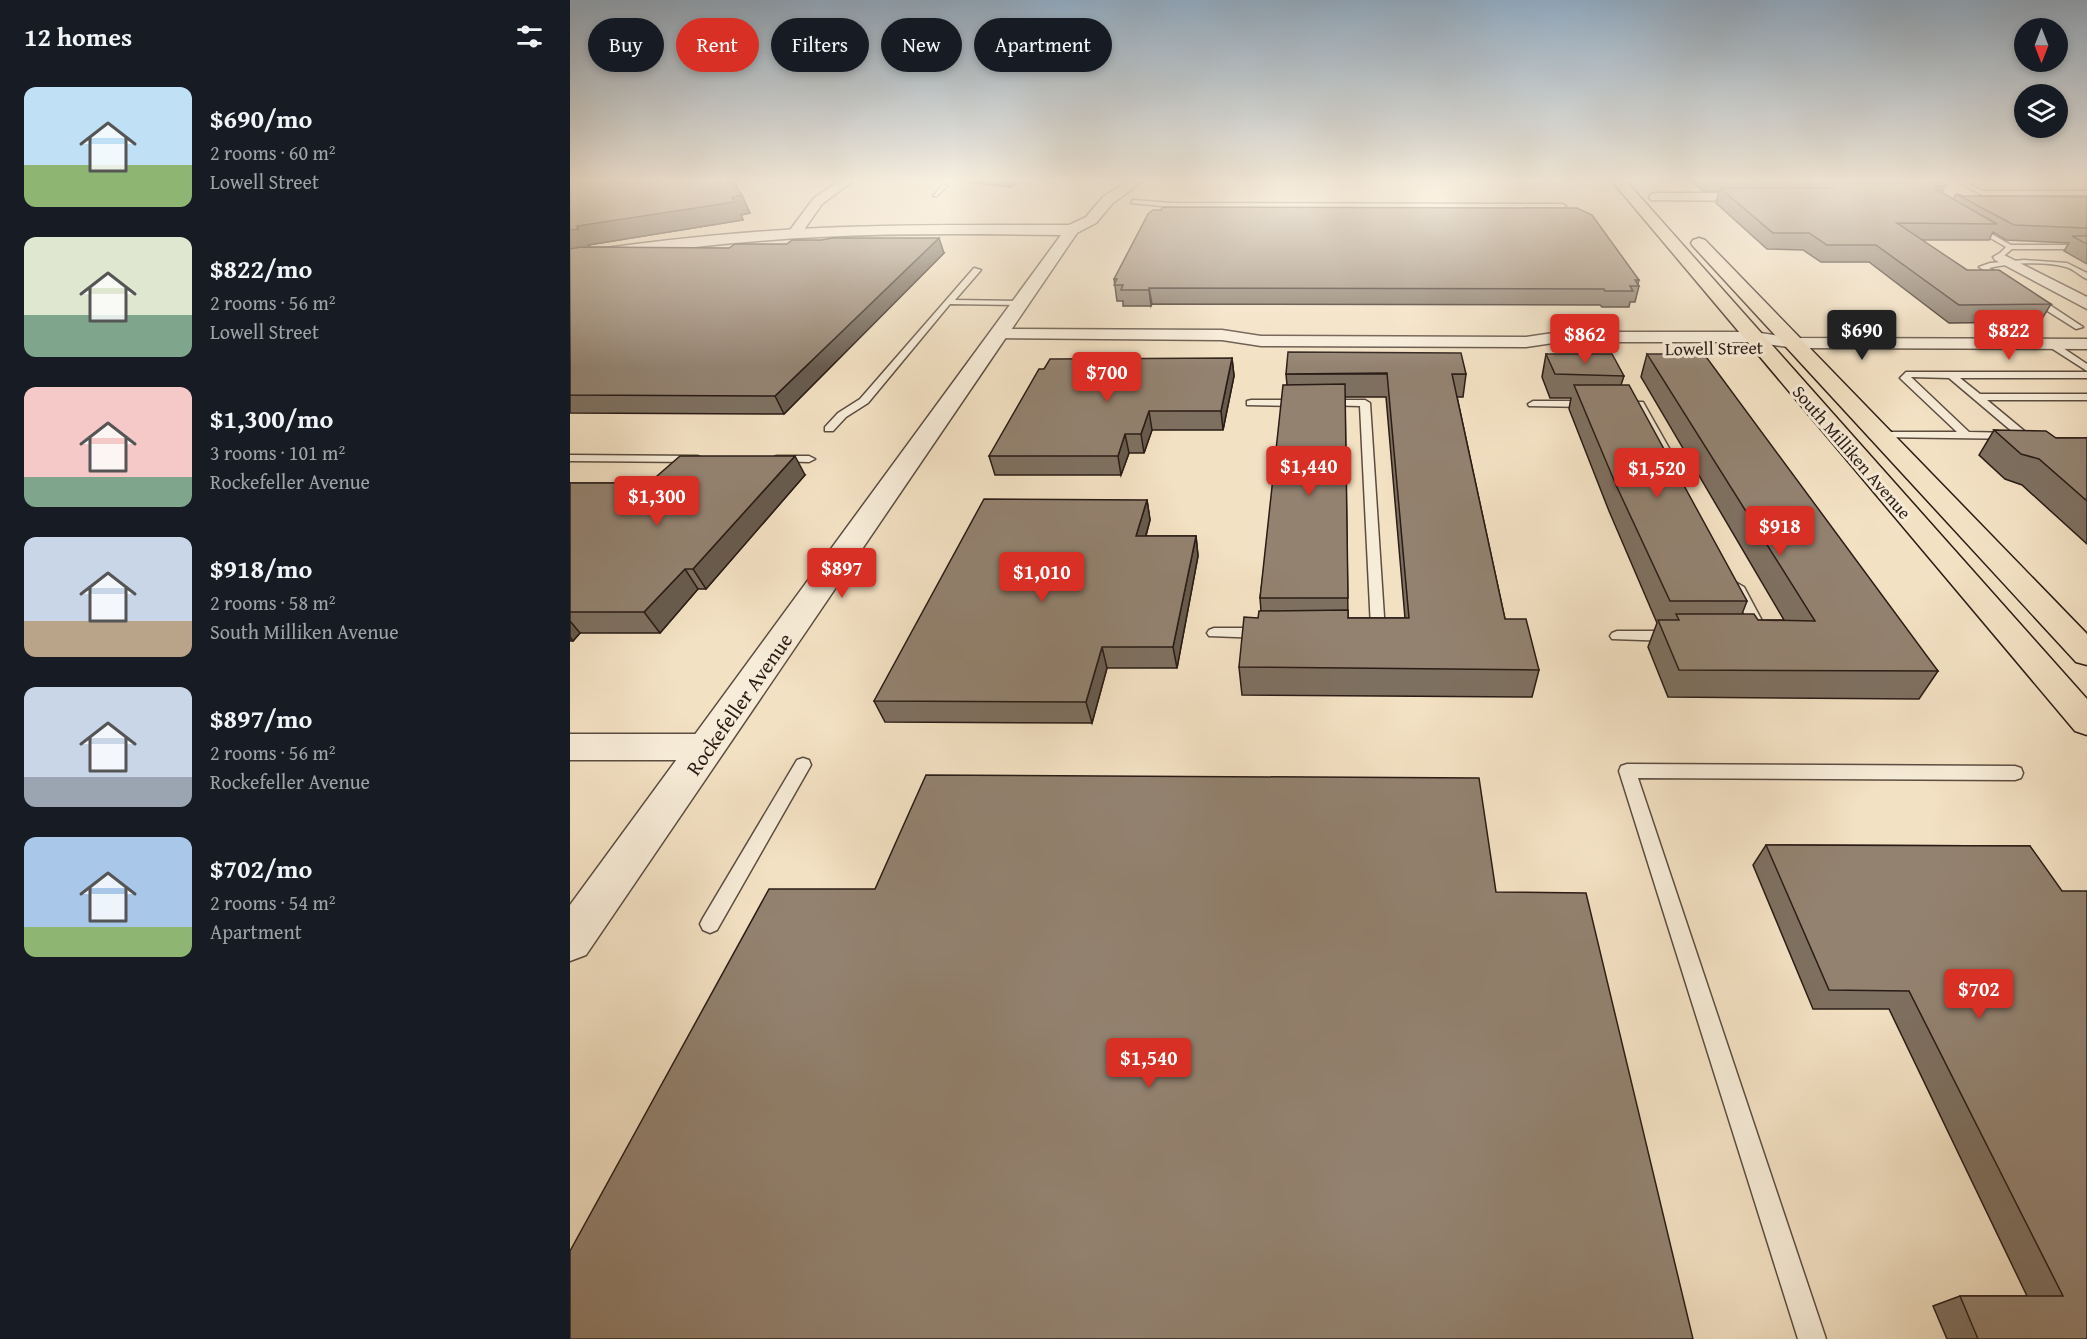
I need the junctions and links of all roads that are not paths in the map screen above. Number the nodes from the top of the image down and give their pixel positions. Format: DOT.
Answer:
graph roads {
  1 [pos="680,243"];
  2 [pos="1059,243"];
  3 [pos="1673,243"];
  4 [pos="1700,243"];
  5 [pos="1993,243"];
  6 [pos="2087,247"];
  7 [pos="2008,256"];
  8 [pos="570,258"];
  9 [pos="2070,265"];
  10 [pos="2087,265"];
  11 [pos="977,270"];
  12 [pos="2087,277"];
  13 [pos="2012,285"];
  14 [pos="2021,291"];
  15 [pos="948,302"];
  16 [pos="1022,303"];
  17 [pos="2087,304"];
  18 [pos="2079,327"];
  19 [pos="994,340"];
  20 [pos="1759,343"];
  21 [pos="1794,343"];
  22 [pos="2051,344"];
  23 [pos="2087,344"];
  24 [pos="2087,368"];
  25 [pos="1951,375"];
  26 [pos="2067,375"];
  27 [pos="2087,375"];
  28 [pos="2087,389"];
  29 [pos="1977,397"];
  30 [pos="2087,397"];
  31 [pos="1251,403"];
  32 [pos="1533,404"];
  33 [pos="829,429"];
  34 [pos="1880,435"];
  35 [pos="1967,436"];
  36 [pos="570,458"];
  37 [pos="711,459"];
  38 [pos="758,459"];
  39 [pos="808,459"];
  40 [pos="1673,467"];
  41 [pos="1729,572"];
  42 [pos="1357,632"];
  43 [pos="1214,633"];
  44 [pos="1280,633"];
  45 [pos="1617,636"];
  46 [pos="1684,636"];
  47 [pos="1752,636"];
  48 [pos="2087,654"];
  49 [pos="2087,722"];
  50 [pos="570,747"];
  51 [pos="708,747"];
  52 [pos="803,765"];
  53 [pos="2015,774"];
  54 [pos="710,924"];
  55 [pos="570,941"];
  56 [pos="1812,1339"];
  1 -- 8 [label="street"];
  2 -- 16 [label="street, Rockefeller Avenue"];
  3 -- 20 [label="main road, South Milliken Avenue"];
  4 -- 21 [label="main road, South Milliken Avenue"];
  5 -- 7 [label="lane"];
  6 -- 7 [label="lane"];
  7 -- 9 [label="lane"];
  7 -- 13 [label="lane"];
  7 -- 17 [label="street"];
  9 -- 10 [label="lane"];
  9 -- 12 [label="lane"];
  11 -- 15 [label="lane"];
  14 -- 18 [label="lane"];
  15 -- 16 [label="lane"];
  15 -- 33 [label="lane"];
  16 -- 19 [label="street, Rockefeller Avenue"];
  19 -- 20 [label="street, Lowell Street"];
  19 -- 51 [label="street, Rockefeller Avenue"];
  20 -- 21 [label="street, Lowell Street"];
  20 -- 49 [label="main road, South Milliken Avenue"];
  21 -- 22 [label="street, Lowell Street"];
  21 -- 34 [label="main road, South Milliken Avenue"];
  22 -- 23 [label="street, Lowell Street"];
  22 -- 24 [label="lane"];
  25 -- 26 [label="lane"];
  25 -- 29 [label="lane"];
  25 -- 35 [label="lane"];
  26 -- 27 [label="lane"];
  26 -- 28 [label="lane"];
  29 -- 30 [label="lane"];
  29 -- 35 [label="lane"];
  31 -- 42 [label="lane"];
  32 -- 40 [label="lane"];
  34 -- 35 [label="lane"];
  34 -- 48 [label="main road, South Milliken Avenue"];
  36 -- 37 [label="lane"];
  38 -- 39 [label="lane"];
  41 -- 47 [label="lane"];
  43 -- 44 [label="lane"];
  45 -- 46 [label="lane"];
  50 -- 51 [label="street"];
  51 -- 55 [label="street, Rockefeller Avenue"];
  52 -- 54 [label="lane"];
  53 -- 56 [label="lane"];
}
